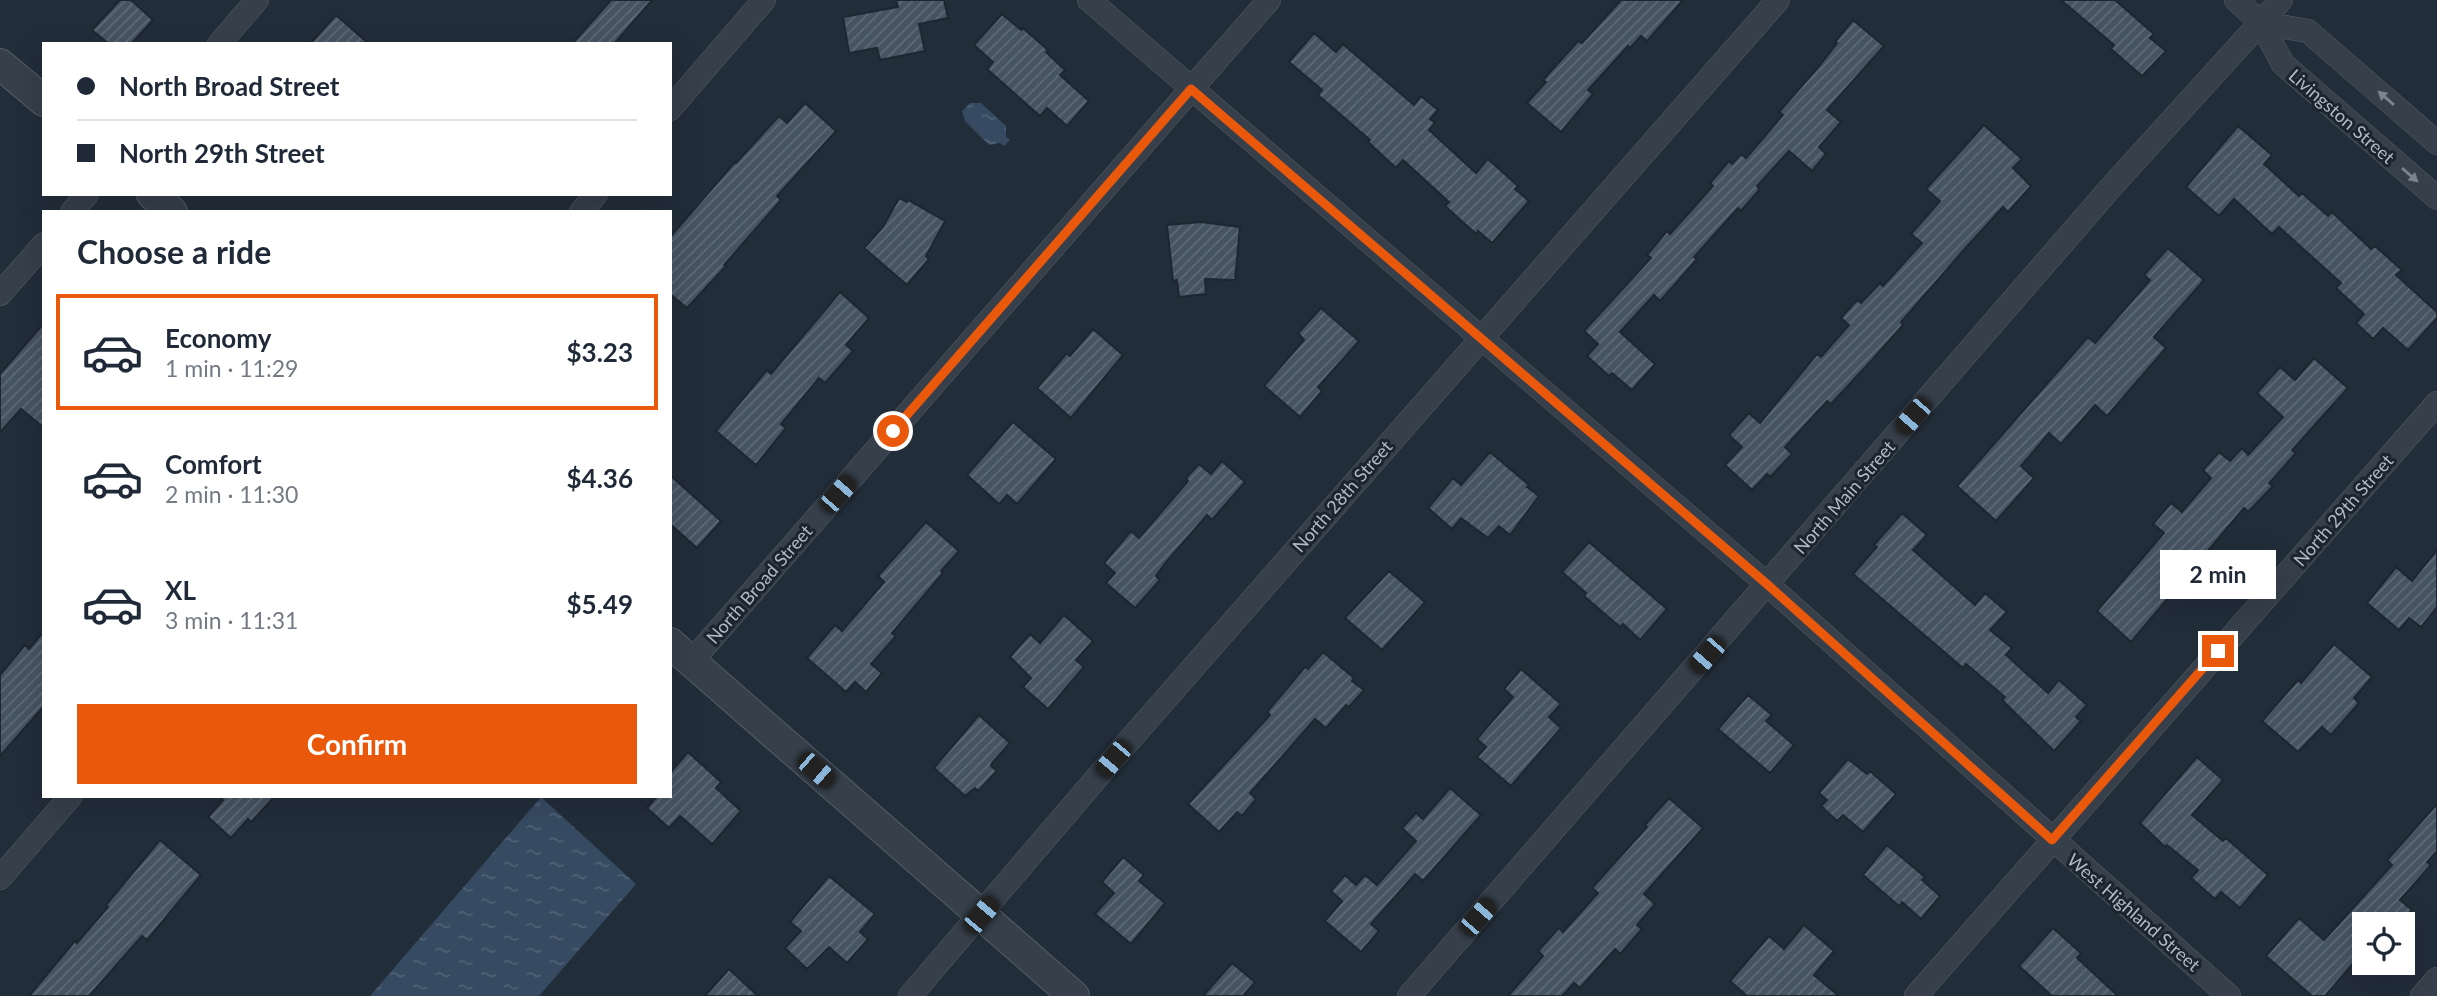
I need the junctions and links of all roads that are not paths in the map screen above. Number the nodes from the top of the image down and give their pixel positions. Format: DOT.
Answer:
graph roads {
  1 [pos="257,0"];
  2 [pos="764,0"];
  3 [pos="1089,0"];
  4 [pos="1269,0"];
  5 [pos="1778,0"];
  6 [pos="2236,0"];
  7 [pos="2281,0"];
  8 [pos="2262,23"];
  9 [pos="221,42"];
  10 [pos="0,64"];
  11 [pos="1191,89"];
  12 [pos="42,99"];
  13 [pos="672,106"];
  14 [pos="2437,143"];
  15 [pos="85,196"];
  16 [pos="154,196"];
  17 [pos="594,196"];
  18 [pos="2437,198"];
  19 [pos="74,210"];
  20 [pos="170,210"];
  21 [pos="583,210"];
  22 [pos="42,246"];
  23 [pos="0,294"];
  24 [pos="1481,337"];
  25 [pos="2437,403"];
  26 [pos="1768,585"];
  27 [pos="681,652"];
  28 [pos="69,798"];
  29 [pos="2052,840"];
  30 [pos="0,878"];
  31 [pos="981,915"];
  32 [pos="2437,979"];
  33 [pos="910,996"];
  34 [pos="1074,996"];
  35 [pos="1409,996"];
  36 [pos="1916,996"];
  37 [pos="2229,996"];
  38 [pos="2422,996"];
  1 -- 9 [label="street"];
  2 -- 13 [label="street"];
  3 -- 11 [label="street, West Highland Street"];
  4 -- 11 [label="street, North Broad Street"];
  5 -- 24 [label="street, North 28th Street"];
  6 -- 8 [label="street, Livingston Street"];
  7 -- 8 [label="street, North Main Street"];
  14 -- 8 [label="street, one-way"];
  8 -- 18 [label="street, Livingston Street, one-way"];
  8 -- 26 [label="street, North Main Street"];
  10 -- 12 [label="street"];
  11 -- 24 [label="street, West Highland Street"];
  11 -- 27 [label="street, North Broad Street"];
  15 -- 19 [label="street"];
  16 -- 20 [label="street"];
  17 -- 21 [label="street"];
  22 -- 23 [label="street"];
  24 -- 26 [label="street, West Highland Street"];
  24 -- 31 [label="street, North 28th Street"];
  25 -- 29 [label="street, North 29th Street"];
  26 -- 29 [label="street, West Highland Street"];
  26 -- 35 [label="street, North Main Street"];
  27 -- 31 [label="street"];
  28 -- 30 [label="street"];
  29 -- 36 [label="street, North 29th Street"];
  29 -- 37 [label="street, West Highland Street"];
  31 -- 33 [label="street, North 28th Street"];
  31 -- 34 [label="street"];
  32 -- 38 [label="street"];
}
